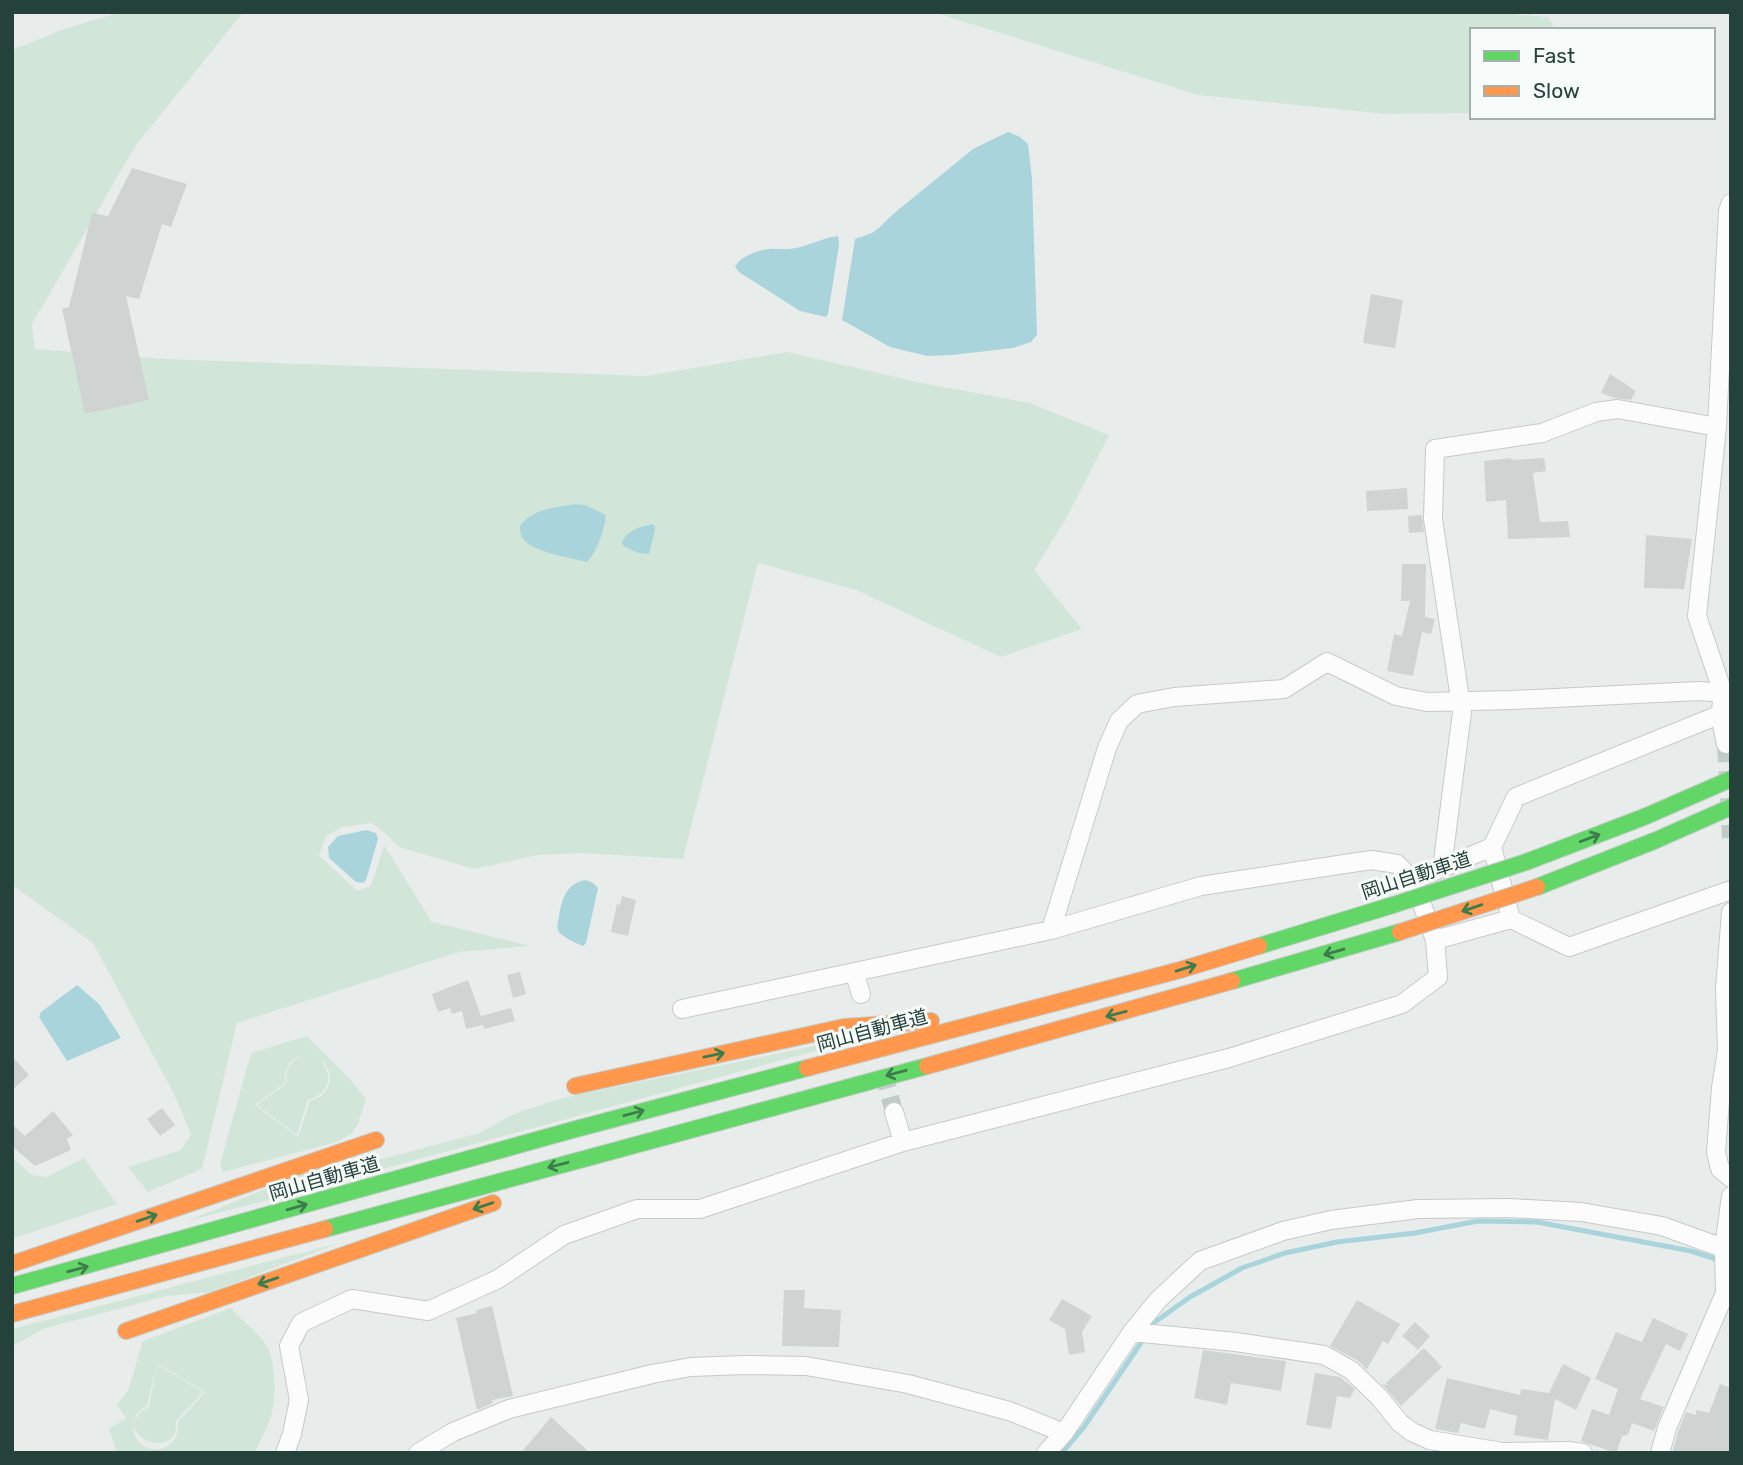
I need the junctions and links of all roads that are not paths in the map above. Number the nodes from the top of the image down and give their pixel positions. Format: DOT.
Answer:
graph roads {
  1 [pos="1731,203"];
  2 [pos="1717,427"];
  3 [pos="1723,693"];
  4 [pos="1461,701"];
  5 [pos="1726,712"];
  6 [pos="1726,744"];
  7 [pos="1731,779"];
  8 [pos="1731,807"];
  9 [pos="1492,847"];
  10 [pos="1442,868"];
  11 [pos="1413,880"];
  12 [pos="1731,890"];
  13 [pos="1731,912"];
  14 [pos="1511,919"];
  15 [pos="1051,930"];
  16 [pos="1434,940"];
  17 [pos="854,972"];
  18 [pos="861,993"];
  19 [pos="682,1009"];
  20 [pos="1006,1016"];
  21 [pos="575,1086"];
  22 [pos="803,1099"];
  23 [pos="894,1112"];
  24 [pos="376,1140"];
  25 [pos="903,1142"];
  26 [pos="1731,1178"];
  27 [pos="539,1187"];
  28 [pos="512,1196"];
  29 [pos="1731,1196"];
  30 [pos="1726,1256"];
  31 [pos="12,1264"];
  32 [pos="12,1286"];
  33 [pos="12,1314"];
  34 [pos="126,1331"];
  35 [pos="1143,1333"];
  36 [pos="1064,1433"];
  37 [pos="285,1453"];
  38 [pos="418,1453"];
  39 [pos="1046,1453"];
  40 [pos="1583,1453"];
  41 [pos="1660,1453"];
  1 -- 2 [label="street"];
  2 -- 3 [label="street"];
  2 -- 4 [label="street"];
  3 -- 4 [label="street"];
  3 -- 5 [label="street"];
  4 -- 10 [label="street"];
  4 -- 15 [label="street"];
  5 -- 6 [label="street"];
  5 -- 9 [label="street"];
  20 -- 7 [label="highway, 岡山自動車道, one-way, bridge"];
  8 -- 22 [label="highway, one-way, bridge"];
  9 -- 10 [label="street"];
  9 -- 14 [label="street"];
  10 -- 11 [label="street"];
  11 -- 15 [label="street"];
  11 -- 16 [label="street"];
  12 -- 14 [label="street"];
  13 -- 26 [label="street"];
  14 -- 16 [label="street"];
  15 -- 17 [label="street"];
  16 -- 25 [label="street"];
  17 -- 18 [label="street"];
  17 -- 19 [label="street"];
  21 -- 20 [label="highway, one-way"];
  32 -- 20 [label="highway, 岡山自動車道, one-way"];
  22 -- 27 [label="highway"];
  22 -- 33 [label="highway, one-way"];
  23 -- 25 [label="street"];
  31 -- 24 [label="highway, one-way"];
  25 -- 37 [label="street"];
  28 -- 34 [label="highway, one-way"];
  29 -- 30 [label="street"];
  30 -- 35 [label="street"];
  30 -- 41 [label="street"];
  35 -- 36 [label="street"];
  35 -- 40 [label="street"];
  36 -- 38 [label="street"];
  36 -- 39 [label="street"];
}
